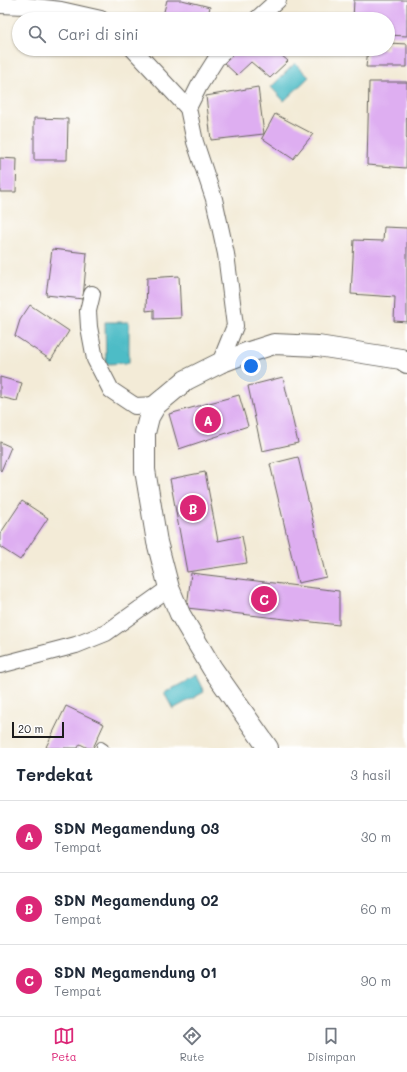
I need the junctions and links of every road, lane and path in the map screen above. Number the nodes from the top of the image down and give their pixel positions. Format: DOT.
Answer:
graph roads {
  1 [pos="278,0"];
  2 [pos="0,5"];
  3 [pos="70,12"];
  4 [pos="265,12"];
  5 [pos="140,56"];
  6 [pos="219,56"];
  7 [pos="188,108"];
  8 [pos="92,294"];
  9 [pos="407,362"];
  10 [pos="220,363"];
  11 [pos="156,405"];
  12 [pos="169,588"];
  13 [pos="0,665"];
  14 [pos="268,748"];
  1 -- 4 [label="street"];
  2 -- 3 [label="street"];
  5 -- 7 [label="street"];
  6 -- 7 [label="street"];
  7 -- 10 [label="street"];
  8 -- 11 [label="street"];
  9 -- 10 [label="street"];
  10 -- 11 [label="street"];
  11 -- 12 [label="street"];
  12 -- 13 [label="street"];
  12 -- 14 [label="street"];
}
